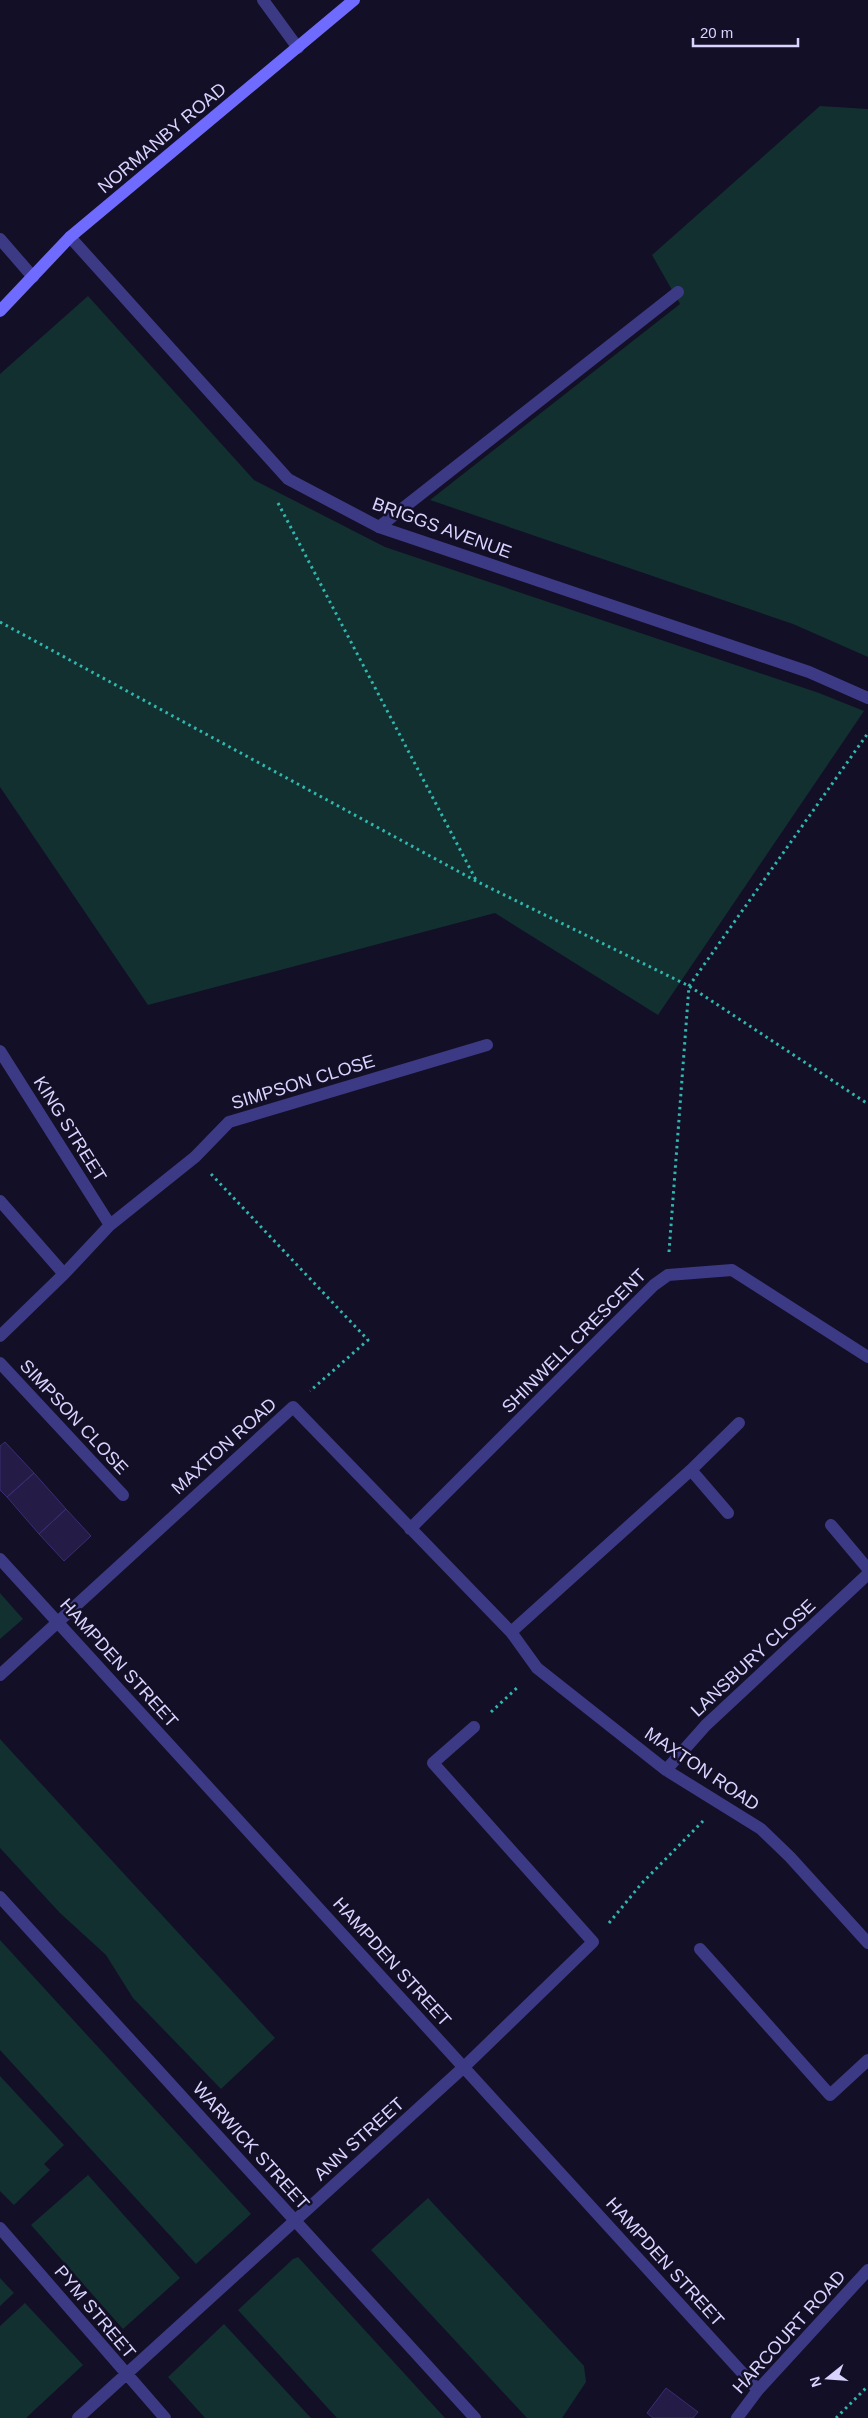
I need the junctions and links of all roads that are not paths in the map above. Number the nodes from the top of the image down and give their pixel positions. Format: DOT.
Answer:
graph roads {
  1 [pos="263,0"];
  2 [pos="354,0"];
  3 [pos="298,48"];
  4 [pos="70,237"];
  5 [pos="0,239"];
  6 [pos="33,277"];
  7 [pos="678,292"];
  8 [pos="0,311"];
  9 [pos="379,527"];
  10 [pos="868,698"];
  11 [pos="487,1044"];
  12 [pos="0,1051"];
  13 [pos="0,1201"];
  14 [pos="110,1225"];
  15 [pos="64,1274"];
  16 [pos="0,1336"];
  17 [pos="868,1357"];
  18 [pos="0,1363"];
  19 [pos="739,1423"];
  20 [pos="691,1470"];
  21 [pos="123,1495"];
  22 [pos="728,1513"];
  23 [pos="830,1525"];
  24 [pos="410,1528"];
  25 [pos="0,1559"];
  26 [pos="868,1569"];
  27 [pos="868,1574"];
  28 [pos="58,1622"];
  29 [pos="511,1632"];
  30 [pos="0,1675"];
  31 [pos="474,1727"];
  32 [pos="666,1770"];
  33 [pos="3,1900"];
  34 [pos="868,1943"];
  35 [pos="700,1949"];
  36 [pos="868,2060"];
  37 [pos="464,2067"];
  38 [pos="295,2220"];
  39 [pos="0,2228"];
  40 [pos="868,2270"];
  41 [pos="125,2374"];
  42 [pos="758,2390"];
  43 [pos="78,2418"];
  44 [pos="165,2418"];
  45 [pos="475,2418"];
  46 [pos="737,2418"];
  1 -- 3 [label="street"];
  2 -- 3 [label="street, NORMANBY ROAD"];
  3 -- 4 [label="street, NORMANBY ROAD"];
  4 -- 6 [label="street, NORMANBY ROAD"];
  4 -- 9 [label="street, BRIGGS AVENUE"];
  5 -- 6 [label="street"];
  6 -- 8 [label="street, NORMANBY ROAD"];
  7 -- 9 [label="street"];
  9 -- 10 [label="street, BRIGGS AVENUE"];
  11 -- 14 [label="street, SIMPSON CLOSE"];
  12 -- 14 [label="street, KING STREET"];
  13 -- 15 [label="street"];
  14 -- 15 [label="street, SIMPSON CLOSE"];
  15 -- 16 [label="street, SIMPSON CLOSE"];
  17 -- 24 [label="street, SHINWELL CRESCENT"];
  18 -- 21 [label="street, SIMPSON CLOSE"];
  19 -- 20 [label="street"];
  20 -- 22 [label="street"];
  20 -- 29 [label="street"];
  23 -- 26 [label="street"];
  24 -- 28 [label="street, MAXTON ROAD"];
  24 -- 29 [label="street, MAXTON ROAD"];
  25 -- 28 [label="street, HAMPDEN STREET"];
  27 -- 32 [label="street, LANSBURY CLOSE"];
  28 -- 30 [label="street, MAXTON ROAD"];
  28 -- 37 [label="street, HAMPDEN STREET"];
  29 -- 32 [label="street, MAXTON ROAD"];
  31 -- 37 [label="street, ANN STREET"];
  32 -- 34 [label="street, MAXTON ROAD"];
  33 -- 38 [label="street, WARWICK STREET"];
  35 -- 36 [label="street"];
  37 -- 38 [label="street, ANN STREET"];
  37 -- 42 [label="street, HAMPDEN STREET"];
  38 -- 41 [label="street, ANN STREET"];
  38 -- 45 [label="street, WARWICK STREET"];
  39 -- 41 [label="street, PYM STREET"];
  40 -- 42 [label="street, HARCOURT ROAD"];
  41 -- 43 [label="street, ANN STREET"];
  41 -- 44 [label="street, PYM STREET"];
  42 -- 46 [label="street, HARCOURT ROAD"];
}
